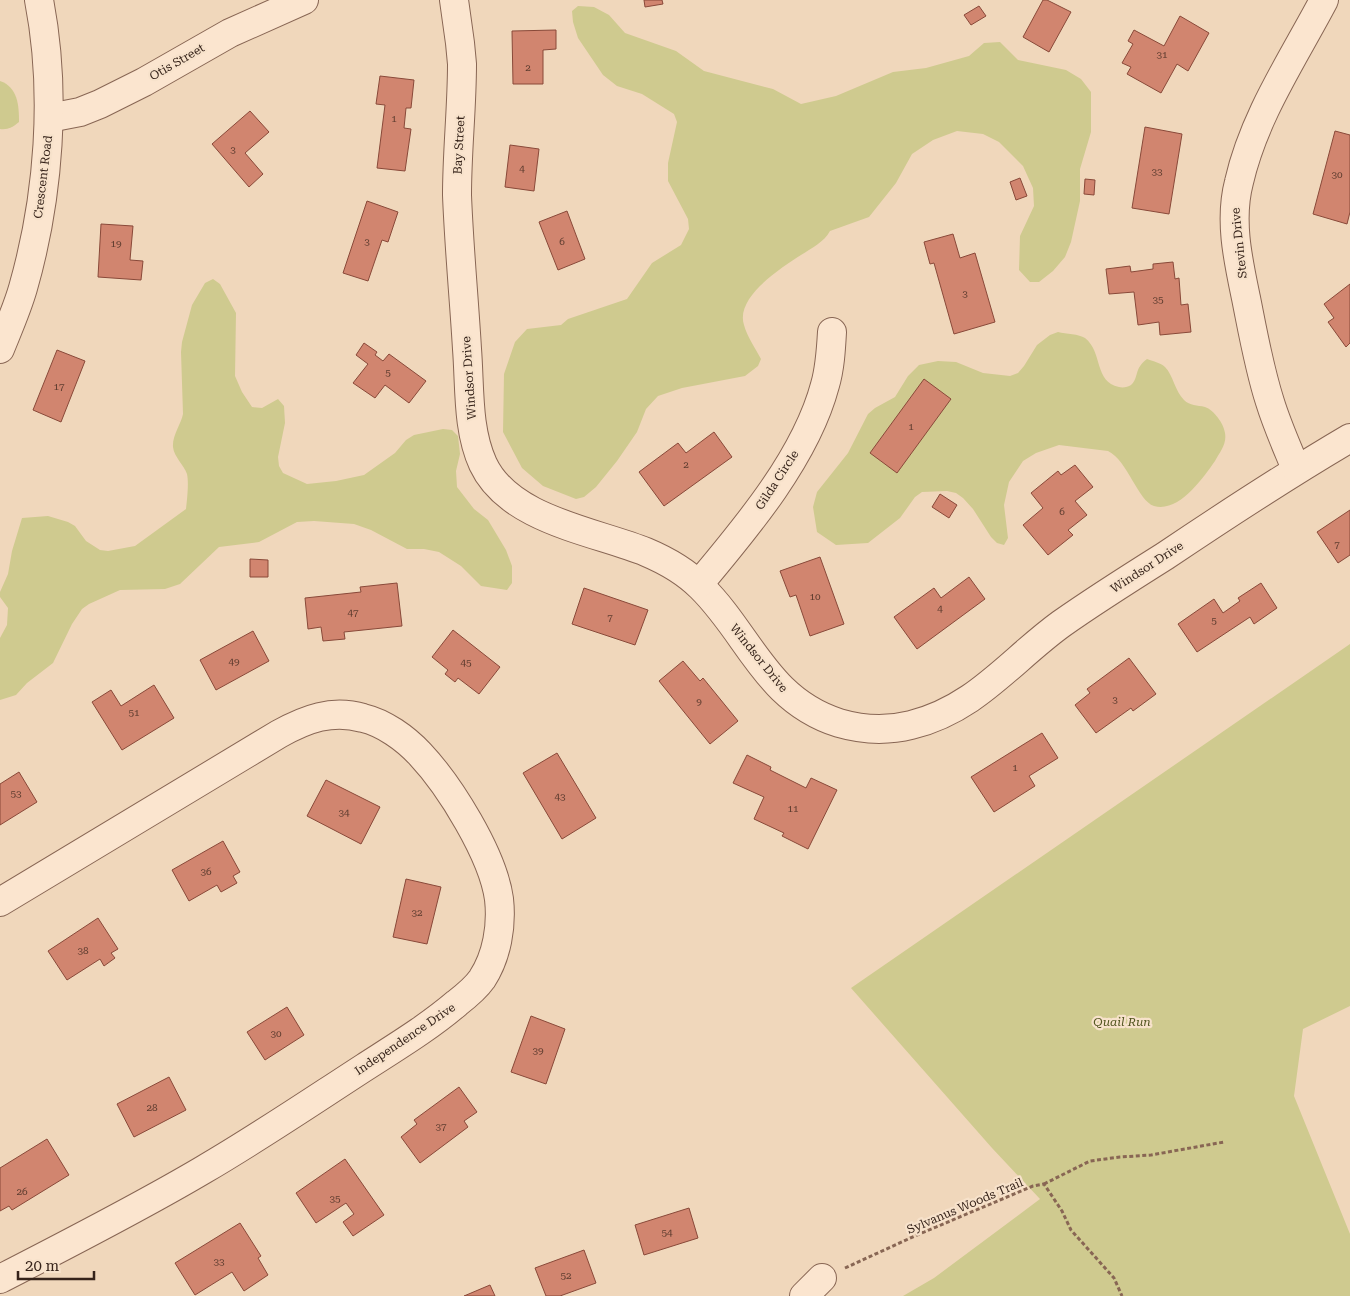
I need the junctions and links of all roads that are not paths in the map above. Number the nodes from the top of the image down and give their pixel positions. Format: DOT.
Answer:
graph roads {
  1 [pos="39,0"];
  2 [pos="304,0"];
  3 [pos="454,0"];
  4 [pos="1324,0"];
  5 [pos="49,118"];
  6 [pos="463,291"];
  7 [pos="832,332"];
  8 [pos="0,349"];
  9 [pos="1350,438"];
  10 [pos="1296,469"];
  11 [pos="699,584"];
  12 [pos="0,902"];
  13 [pos="0,1279"];
  1 -- 5 [label="street, Crescent Road"];
  2 -- 5 [label="street, Otis Street"];
  3 -- 6 [label="street, Bay Street"];
  4 -- 10 [label="street, Stevin Drive"];
  5 -- 8 [label="street, Crescent Road"];
  6 -- 11 [label="street, Windsor Drive"];
  7 -- 11 [label="street, Gilda Circle"];
  9 -- 10 [label="street, Windsor Drive"];
  10 -- 11 [label="street, Windsor Drive"];
  12 -- 13 [label="street, Independence Drive"];
}
